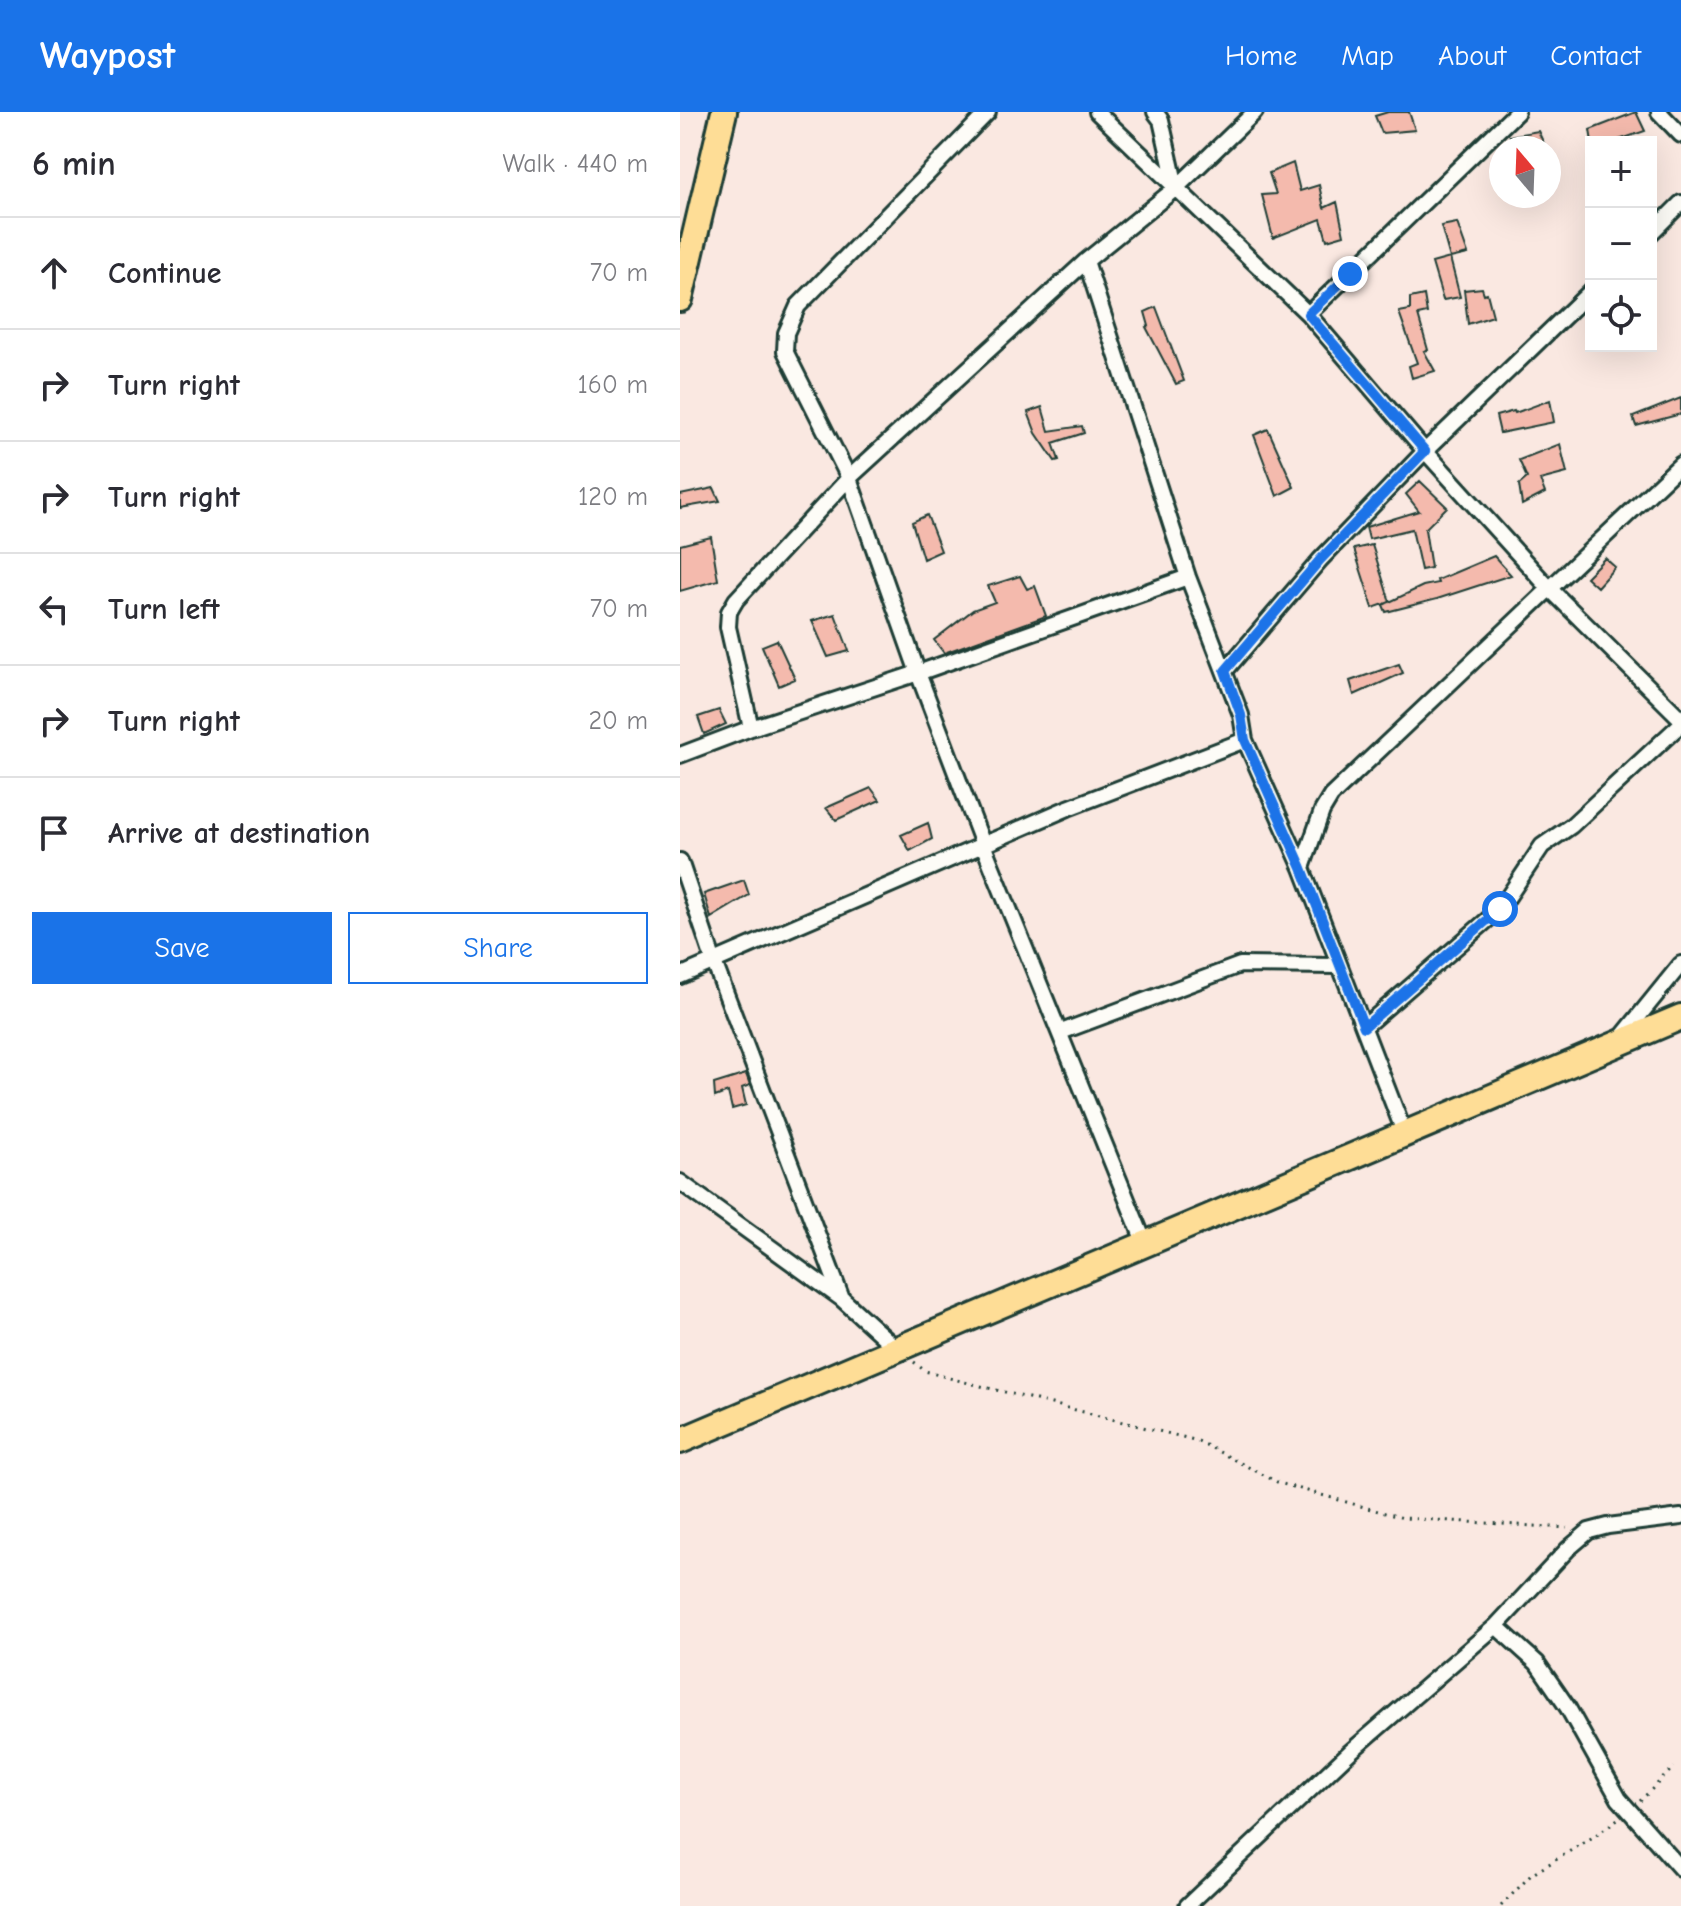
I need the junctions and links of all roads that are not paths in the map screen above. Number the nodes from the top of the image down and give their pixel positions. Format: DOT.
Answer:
graph roads {
  1 [pos="724,112"];
  2 [pos="988,112"];
  3 [pos="1097,112"];
  4 [pos="1155,112"];
  5 [pos="1255,112"];
  6 [pos="1517,112"];
  7 [pos="1659,112"];
  8 [pos="1681,135"];
  9 [pos="1176,188"];
  10 [pos="1681,203"];
  11 [pos="1657,227"];
  12 [pos="1086,261"];
  13 [pos="1585,297"];
  14 [pos="680,299"];
  15 [pos="1308,314"];
  16 [pos="1425,451"];
  17 [pos="1681,464"];
  18 [pos="849,478"];
  19 [pos="1188,577"];
  20 [pos="1550,589"];
  21 [pos="1225,671"];
  22 [pos="918,673"];
  23 [pos="1681,722"];
  24 [pos="751,728"];
  25 [pos="1245,740"];
  26 [pos="680,755"];
  27 [pos="984,847"];
  28 [pos="680,861"];
  29 [pos="1302,868"];
  30 [pos="714,962"];
  31 [pos="1681,964"];
  32 [pos="1340,966"];
  33 [pos="680,976"];
  34 [pos="1681,1017"];
  35 [pos="1364,1027"];
  36 [pos="1061,1032"];
  37 [pos="1618,1042"];
  38 [pos="1404,1132"];
  39 [pos="680,1182"];
  40 [pos="1145,1244"];
  41 [pos="842,1299"];
  42 [pos="898,1350"];
  43 [pos="680,1441"];
  44 [pos="1681,1517"];
  45 [pos="1496,1626"];
  46 [pos="1681,1869"];
  47 [pos="1187,1906"];
  1 -- 14 [label="highway"];
  2 -- 18 [label="street"];
  3 -- 9 [label="street"];
  4 -- 9 [label="street"];
  5 -- 9 [label="street"];
  6 -- 15 [label="street"];
  7 -- 8 [label="street"];
  9 -- 12 [label="street"];
  9 -- 15 [label="street"];
  10 -- 11 [label="street"];
  12 -- 18 [label="street"];
  12 -- 19 [label="street"];
  13 -- 16 [label="street"];
  15 -- 16 [label="street"];
  16 -- 20 [label="street"];
  16 -- 21 [label="street"];
  17 -- 20 [label="street"];
  18 -- 22 [label="street"];
  18 -- 24 [label="street"];
  19 -- 21 [label="street"];
  19 -- 22 [label="street"];
  20 -- 23 [label="street"];
  20 -- 29 [label="street"];
  21 -- 25 [label="street"];
  22 -- 24 [label="street"];
  22 -- 27 [label="street"];
  23 -- 35 [label="street"];
  24 -- 26 [label="street"];
  25 -- 27 [label="street"];
  25 -- 29 [label="street"];
  27 -- 30 [label="street"];
  27 -- 36 [label="street"];
  28 -- 30 [label="street"];
  29 -- 32 [label="street"];
  30 -- 33 [label="street"];
  30 -- 41 [label="street"];
  31 -- 37 [label="street"];
  32 -- 35 [label="street"];
  32 -- 36 [label="street"];
  34 -- 37 [label="highway"];
  35 -- 38 [label="street"];
  36 -- 40 [label="street"];
  37 -- 38 [label="highway"];
  38 -- 40 [label="highway"];
  39 -- 41 [label="street"];
  40 -- 42 [label="highway"];
  41 -- 42 [label="street"];
  42 -- 43 [label="highway"];
  44 -- 45 [label="street"];
  45 -- 46 [label="street"];
  45 -- 47 [label="street"];
}
